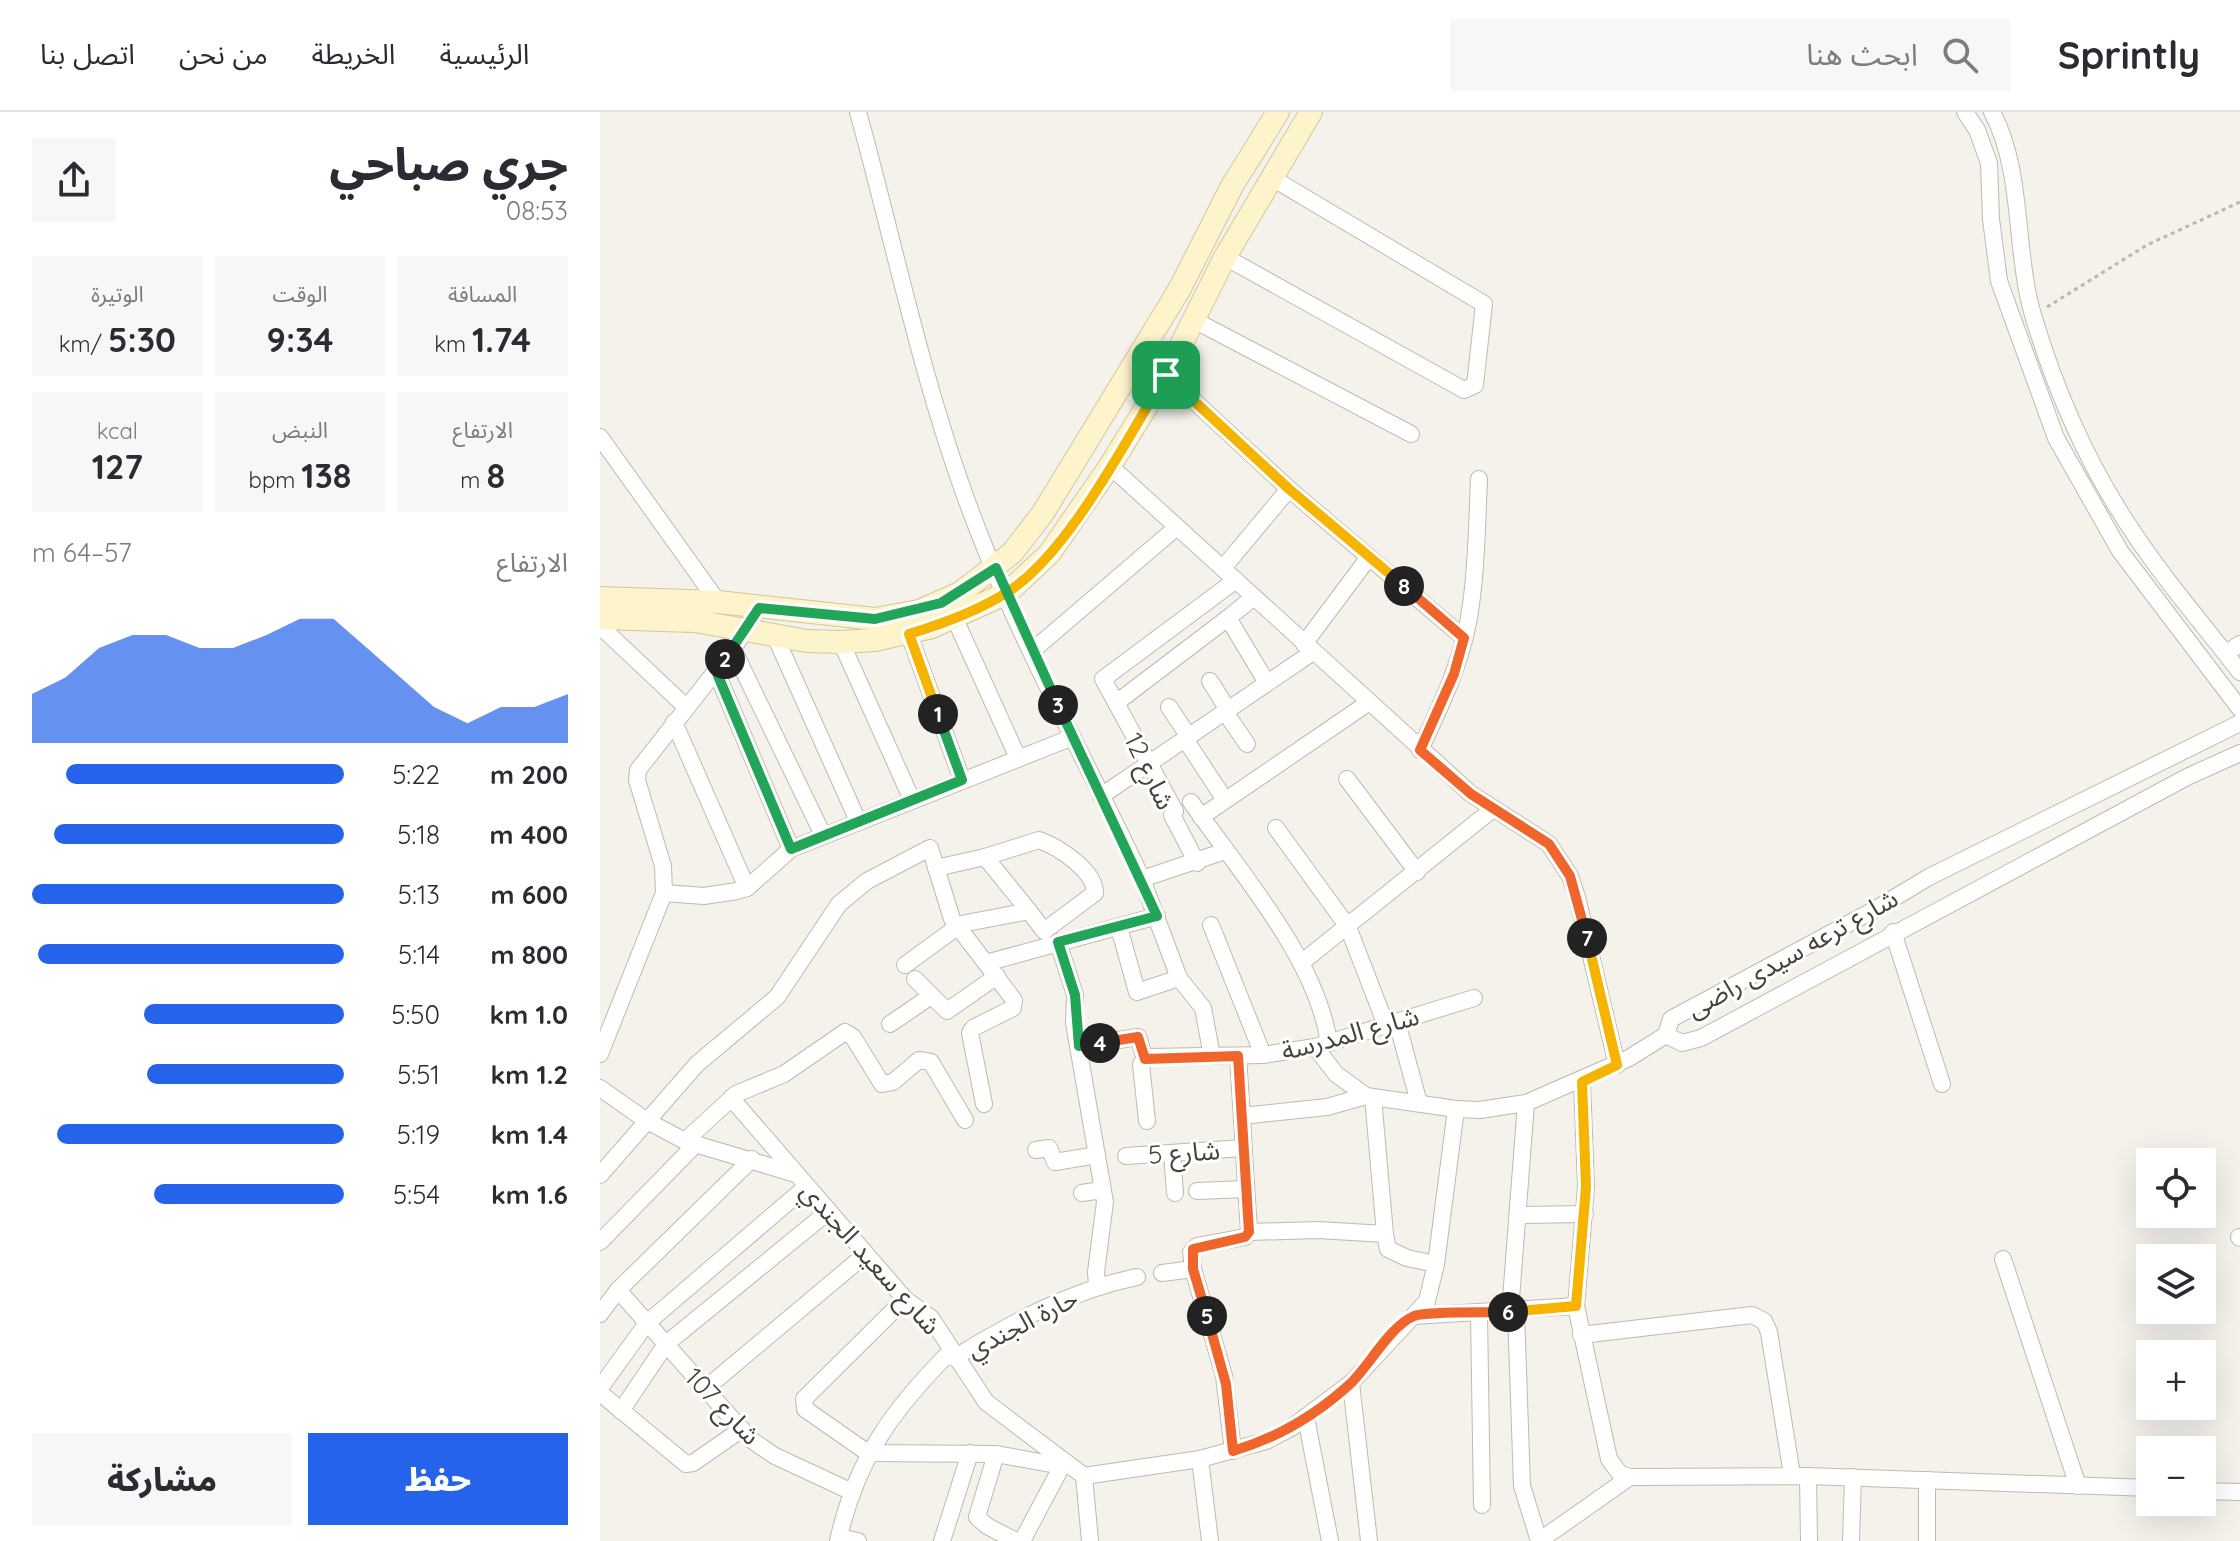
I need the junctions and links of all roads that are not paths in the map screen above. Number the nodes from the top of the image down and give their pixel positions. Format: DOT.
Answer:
graph roads {
  1 [pos="858,112"];
  2 [pos="1278,112"];
  3 [pos="1311,112"];
  4 [pos="1965,112"];
  5 [pos="1992,112"];
  6 [pos="1272,178"];
  7 [pos="1225,257"];
  8 [pos="1192,319"];
  9 [pos="1166,375"];
  10 [pos="1411,434"];
  11 [pos="600,437"];
  12 [pos="1110,466"];
  13 [pos="1479,479"];
  14 [pos="1289,489"];
  15 [pos="1177,527"];
  16 [pos="1369,557"];
  17 [pos="996,568"];
  18 [pos="1223,568"];
  19 [pos="1236,580"];
  20 [pos="1007,593"];
  21 [pos="1254,597"];
  22 [pos="600,598"];
  23 [pos="718,602"];
  24 [pos="759,608"];
  25 [pos="600,618"];
  26 [pos="1228,618"];
  27 [pos="955,619"];
  28 [pos="600,626"];
  29 [pos="909,634"];
  30 [pos="775,636"];
  31 [pos="1464,638"];
  32 [pos="739,640"];
  33 [pos="841,642"];
  34 [pos="1308,648"];
  35 [pos="2233,649"];
  36 [pos="1032,651"];
  37 [pos="716,671"];
  38 [pos="2240,672"];
  39 [pos="1210,681"];
  40 [pos="1267,683"];
  41 [pos="1116,703"];
  42 [pos="1368,703"];
  43 [pos="686,707"];
  44 [pos="1169,707"];
  45 [pos="2240,709"];
  46 [pos="1226,711"];
  47 [pos="674,722"];
  48 [pos="2240,723"];
  49 [pos="1073,737"];
  50 [pos="1187,738"];
  51 [pos="1247,744"];
  52 [pos="1420,750"];
  53 [pos="2240,753"];
  54 [pos="1018,758"];
  55 [pos="1149,764"];
  56 [pos="1347,779"];
  57 [pos="962,780"];
  58 [pos="1101,796"];
  59 [pos="912,800"];
  60 [pos="1225,800"];
  61 [pos="1191,802"];
  62 [pos="1493,809"];
  63 [pos="1201,817"];
  64 [pos="858,821"];
  65 [pos="1276,828"];
  66 [pos="823,835"];
  67 [pos="791,849"];
  68 [pos="1225,851"];
  69 [pos="985,857"];
  70 [pos="1197,863"];
  71 [pos="936,868"];
  72 [pos="1417,872"];
  73 [pos="1142,879"];
  74 [pos="747,888"];
  75 [pos="664,893"];
  76 [pos="1029,911"];
  77 [pos="1157,916"];
  78 [pos="1211,925"];
  79 [pos="956,926"];
  80 [pos="1119,927"];
  81 [pos="1348,927"];
  82 [pos="1893,932"];
  83 [pos="1058,942"];
  84 [pos="1301,963"];
  85 [pos="991,970"];
  86 [pos="1179,978"];
  87 [pos="931,996"];
  88 [pos="1474,998"];
  89 [pos="1392,1023"];
  90 [pos="890,1024"];
  91 [pos="1666,1035"];
  92 [pos="602,1045"];
  93 [pos="1322,1045"];
  94 [pos="1079,1046"];
  95 [pos="1263,1055"];
  96 [pos="1212,1056"];
  97 [pos="1238,1056"];
  98 [pos="1145,1059"];
  99 [pos="1617,1065"];
  100 [pos="1582,1082"];
  101 [pos="1942,1084"];
  102 [pos="600,1088"];
  103 [pos="1370,1097"];
  104 [pos="731,1098"];
  105 [pos="1419,1103"];
  106 [pos="1526,1103"];
  107 [pos="984,1104"];
  108 [pos="1456,1109"];
  109 [pos="1242,1116"];
  110 [pos="965,1120"];
  111 [pos="1147,1121"];
  112 [pos="649,1122"];
  113 [pos="691,1143"];
  114 [pos="1243,1148"];
  115 [pos="1036,1150"];
  116 [pos="1172,1153"];
  117 [pos="1097,1155"];
  118 [pos="1126,1156"];
  119 [pos="752,1159"];
  120 [pos="600,1175"];
  121 [pos="802,1180"];
  122 [pos="1246,1189"];
  123 [pos="1102,1190"];
  124 [pos="1197,1191"];
  125 [pos="1082,1193"];
  126 [pos="1175,1193"];
  127 [pos="829,1211"];
  128 [pos="1585,1214"];
  129 [pos="1518,1215"];
  130 [pos="1249,1232"];
  131 [pos="1385,1234"];
  132 [pos="600,1242"];
  133 [pos="866,1254"];
  134 [pos="2003,1259"];
  135 [pos="1436,1264"];
  136 [pos="1193,1269"];
  137 [pos="1162,1273"];
  138 [pos="1137,1277"];
  139 [pos="1097,1285"];
  140 [pos="618,1290"];
  141 [pos="905,1299"];
  142 [pos="1576,1306"];
  143 [pos="1513,1312"];
  144 [pos="600,1314"];
  145 [pos="1479,1314"];
  146 [pos="1414,1316"];
  147 [pos="647,1323"];
  148 [pos="1581,1335"];
  149 [pos="666,1344"];
  150 [pos="952,1355"];
  151 [pos="1351,1383"];
  152 [pos="705,1389"];
  153 [pos="601,1396"];
  154 [pos="621,1411"];
  155 [pos="1306,1418"];
  156 [pos="742,1429"];
  157 [pos="1233,1451"];
  158 [pos="868,1453"];
  159 [pos="970,1453"];
  160 [pos="996,1454"];
  161 [pos="1200,1459"];
  162 [pos="1064,1462"];
  163 [pos="1084,1476"];
  164 [pos="1800,1476"];
  165 [pos="1630,1477"];
  166 [pos="1853,1477"];
  167 [pos="1927,1480"];
  168 [pos="2078,1486"];
  169 [pos="2136,1488"];
  170 [pos="850,1491"];
  171 [pos="2216,1491"];
  172 [pos="2240,1492"];
  173 [pos="1482,1505"];
  174 [pos="839,1539"];
  175 [pos="858,1541"];
  176 [pos="942,1541"];
  177 [pos="1019,1541"];
  178 [pos="1090,1541"];
  179 [pos="1210,1541"];
  180 [pos="1330,1541"];
  181 [pos="1369,1541"];
  182 [pos="1539,1541"];
  183 [pos="1809,1541"];
  184 [pos="1851,1541"];
  185 [pos="1927,1541"];
  1 -- 17 [label="street"];
  2 -- 17 [label="street"];
  3 -- 6 [label="street"];
  4 -- 45 [label="street"];
  5 -- 35 [label="street"];
  6 -- 7 [label="street"];
  6 -- 7 [label="street"];
  7 -- 8 [label="street"];
  8 -- 9 [label="street"];
  8 -- 10 [label="street"];
  9 -- 12 [label="street"];
  9 -- 14 [label="street"];
  11 -- 23 [label="street"];
  12 -- 15 [label="street"];
  12 -- 20 [label="street"];
  13 -- 31 [label="street"];
  14 -- 16 [label="street"];
  14 -- 18 [label="street"];
  15 -- 18 [label="street"];
  15 -- 36 [label="street"];
  16 -- 31 [label="street"];
  16 -- 34 [label="street"];
  17 -- 20 [label="street"];
  17 -- 24 [label="street"];
  18 -- 19 [label="street"];
  19 -- 21 [label="street"];
  19 -- 41 [label="street, شارع 12"];
  20 -- 27 [label="street"];
  20 -- 36 [label="street"];
  21 -- 26 [label="street"];
  21 -- 34 [label="street"];
  22 -- 23 [label="street"];
  23 -- 24 [label="street"];
  24 -- 32 [label="street"];
  25 -- 32 [label="street"];
  26 -- 40 [label="street"];
  26 -- 41 [label="street"];
  27 -- 29 [label="street"];
  27 -- 54 [label="street"];
  28 -- 43 [label="street"];
  29 -- 33 [label="street"];
  29 -- 57 [label="street"];
  30 -- 32 [label="street"];
  30 -- 33 [label="street"];
  30 -- 64 [label="street"];
  31 -- 52 [label="street"];
  32 -- 37 [label="street"];
  32 -- 66 [label="street"];
  33 -- 59 [label="street"];
  34 -- 40 [label="street"];
  34 -- 42 [label="street"];
  35 -- 38 [label="street"];
  36 -- 49 [label="street"];
  37 -- 43 [label="street"];
  37 -- 67 [label="street"];
  39 -- 46 [label="street"];
  40 -- 46 [label="street"];
  41 -- 55 [label="street, شارع 12"];
  42 -- 52 [label="street"];
  42 -- 60 [label="street"];
  43 -- 47 [label="street"];
  44 -- 50 [label="street"];
  46 -- 50 [label="street"];
  46 -- 51 [label="street"];
  47 -- 74 [label="street"];
  47 -- 75 [label="street"];
  48 -- 91 [label="street, شارع ترعه سيدى راضى"];
  49 -- 54 [label="street"];
  49 -- 58 [label="street"];
  50 -- 55 [label="street"];
  50 -- 60 [label="street"];
  52 -- 62 [label="street"];
  53 -- 82 [label="street"];
  54 -- 57 [label="street"];
  55 -- 58 [label="street"];
  55 -- 70 [label="street, شارع 12"];
  56 -- 72 [label="street"];
  57 -- 59 [label="street"];
  58 -- 73 [label="street"];
  59 -- 64 [label="street"];
  60 -- 63 [label="street"];
  61 -- 63 [label="street"];
  62 -- 72 [label="street"];
  62 -- 99 [label="street"];
  63 -- 68 [label="street"];
  64 -- 66 [label="street"];
  65 -- 81 [label="street"];
  66 -- 67 [label="street"];
  67 -- 74 [label="street"];
  68 -- 70 [label="street"];
  68 -- 84 [label="street"];
  69 -- 71 [label="street"];
  69 -- 76 [label="street"];
  69 -- 76 [label="street"];
  70 -- 73 [label="street"];
  71 -- 79 [label="street"];
  71 -- 112 [label="street"];
  72 -- 81 [label="street"];
  73 -- 77 [label="street"];
  74 -- 75 [label="street"];
  75 -- 92 [label="street"];
  76 -- 79 [label="street"];
  77 -- 80 [label="street"];
  77 -- 86 [label="street"];
  78 -- 95 [label="street"];
  79 -- 85 [label="street"];
  79 -- 87 [label="street"];
  80 -- 83 [label="street"];
  80 -- 86 [label="street"];
  81 -- 84 [label="street"];
  81 -- 89 [label="street"];
  82 -- 91 [label="street"];
  82 -- 101 [label="street"];
  83 -- 85 [label="street"];
  83 -- 94 [label="street"];
  84 -- 93 [label="street"];
  85 -- 87 [label="street"];
  85 -- 107 [label="street"];
  86 -- 96 [label="street"];
  87 -- 90 [label="street"];
  88 -- 89 [label="street, شارع المدرسة"];
  89 -- 93 [label="street, شارع المدرسة"];
  89 -- 105 [label="street"];
  91 -- 99 [label="street, شارع ترعه سيدى راضى"];
  93 -- 95 [label="street, شارع المدرسة"];
  93 -- 103 [label="street"];
  94 -- 98 [label="street"];
  94 -- 117 [label="street"];
  95 -- 97 [label="street, شارع المدرسة"];
  96 -- 97 [label="street, شارع المدرسة"];
  96 -- 98 [label="street, شارع المدرسة"];
  97 -- 109 [label="street"];
  98 -- 111 [label="street"];
  99 -- 100 [label="street, شارع ترعه سيدى راضى"];
  100 -- 106 [label="street, شارع ترعه سيدى راضى"];
  100 -- 128 [label="street"];
  102 -- 112 [label="street"];
  103 -- 105 [label="street, شارع ترعه سيدى راضى"];
  103 -- 109 [label="street, شارع ترعه سيدى راضى"];
  103 -- 131 [label="street"];
  104 -- 110 [label="street"];
  104 -- 113 [label="street"];
  104 -- 121 [label="street, شارع سعيد الجندي"];
  105 -- 108 [label="street, شارع ترعه سيدى راضى"];
  106 -- 108 [label="street, شارع ترعه سيدى راضى"];
  106 -- 129 [label="street"];
  108 -- 135 [label="street"];
  109 -- 114 [label="street"];
  112 -- 113 [label="street"];
  112 -- 120 [label="street"];
  113 -- 119 [label="street"];
  113 -- 132 [label="street"];
  114 -- 116 [label="street, شارع 5"];
  114 -- 122 [label="street"];
  115 -- 117 [label="street"];
  116 -- 118 [label="street, شارع 5"];
  116 -- 126 [label="street"];
  117 -- 123 [label="street"];
  119 -- 121 [label="street"];
  119 -- 140 [label="street"];
  121 -- 127 [label="street, شارع سعيد الجندي"];
  121 -- 147 [label="street"];
  122 -- 124 [label="street"];
  122 -- 130 [label="street"];
  123 -- 125 [label="street"];
  123 -- 139 [label="street"];
  127 -- 133 [label="street, شارع سعيد الجندي"];
  127 -- 149 [label="street"];
  128 -- 129 [label="street"];
  128 -- 142 [label="street"];
  129 -- 143 [label="street"];
  130 -- 131 [label="street"];
  130 -- 136 [label="street"];
  131 -- 135 [label="street"];
  133 -- 141 [label="street, شارع سعيد الجندي"];
  133 -- 152 [label="street"];
  134 -- 168 [label="street"];
  135 -- 146 [label="street"];
  136 -- 137 [label="street"];
  136 -- 157 [label="street"];
  138 -- 139 [label="street, حارة الجندي"];
  139 -- 150 [label="street, حارة الجندي"];
  140 -- 144 [label="street"];
  140 -- 147 [label="street, شارع 107"];
  141 -- 150 [label="street, شارع سعيد الجندي"];
  141 -- 158 [label="street"];
  142 -- 143 [label="street"];
  142 -- 148 [label="street"];
  143 -- 145 [label="street"];
  143 -- 182 [label="street"];
  145 -- 146 [label="street"];
  145 -- 173 [label="street"];
  146 -- 151 [label="street"];
  147 -- 149 [label="street, شارع 107"];
  147 -- 153 [label="street"];
  148 -- 164 [label="street"];
  148 -- 165 [label="street"];
  149 -- 152 [label="street, شارع 107"];
  149 -- 154 [label="street"];
  150 -- 158 [label="street, حارة الجندي"];
  150 -- 162 [label="street, شارع سعيد الجندي"];
  151 -- 155 [label="street"];
  151 -- 181 [label="street"];
  152 -- 156 [label="street, شارع 107"];
  153 -- 154 [label="street"];
  154 -- 156 [label="street"];
  155 -- 157 [label="street"];
  155 -- 180 [label="street"];
  156 -- 170 [label="street, شارع 107"];
  157 -- 161 [label="street"];
  158 -- 159 [label="street"];
  158 -- 170 [label="street, حارة الجندي"];
  159 -- 160 [label="street"];
  159 -- 176 [label="street"];
  160 -- 162 [label="street"];
  160 -- 177 [label="street"];
  161 -- 163 [label="street"];
  161 -- 179 [label="street"];
  162 -- 163 [label="street, شارع سعيد الجندي"];
  162 -- 177 [label="street"];
  163 -- 178 [label="street"];
  164 -- 165 [label="street"];
  164 -- 166 [label="street"];
  164 -- 183 [label="street"];
  165 -- 182 [label="street"];
  166 -- 167 [label="street"];
  166 -- 184 [label="street"];
  167 -- 168 [label="street"];
  167 -- 185 [label="street"];
  168 -- 169 [label="street"];
  170 -- 174 [label="street, حارة الجندي"];
  171 -- 172 [label="street"];
  174 -- 175 [label="street"];
}
